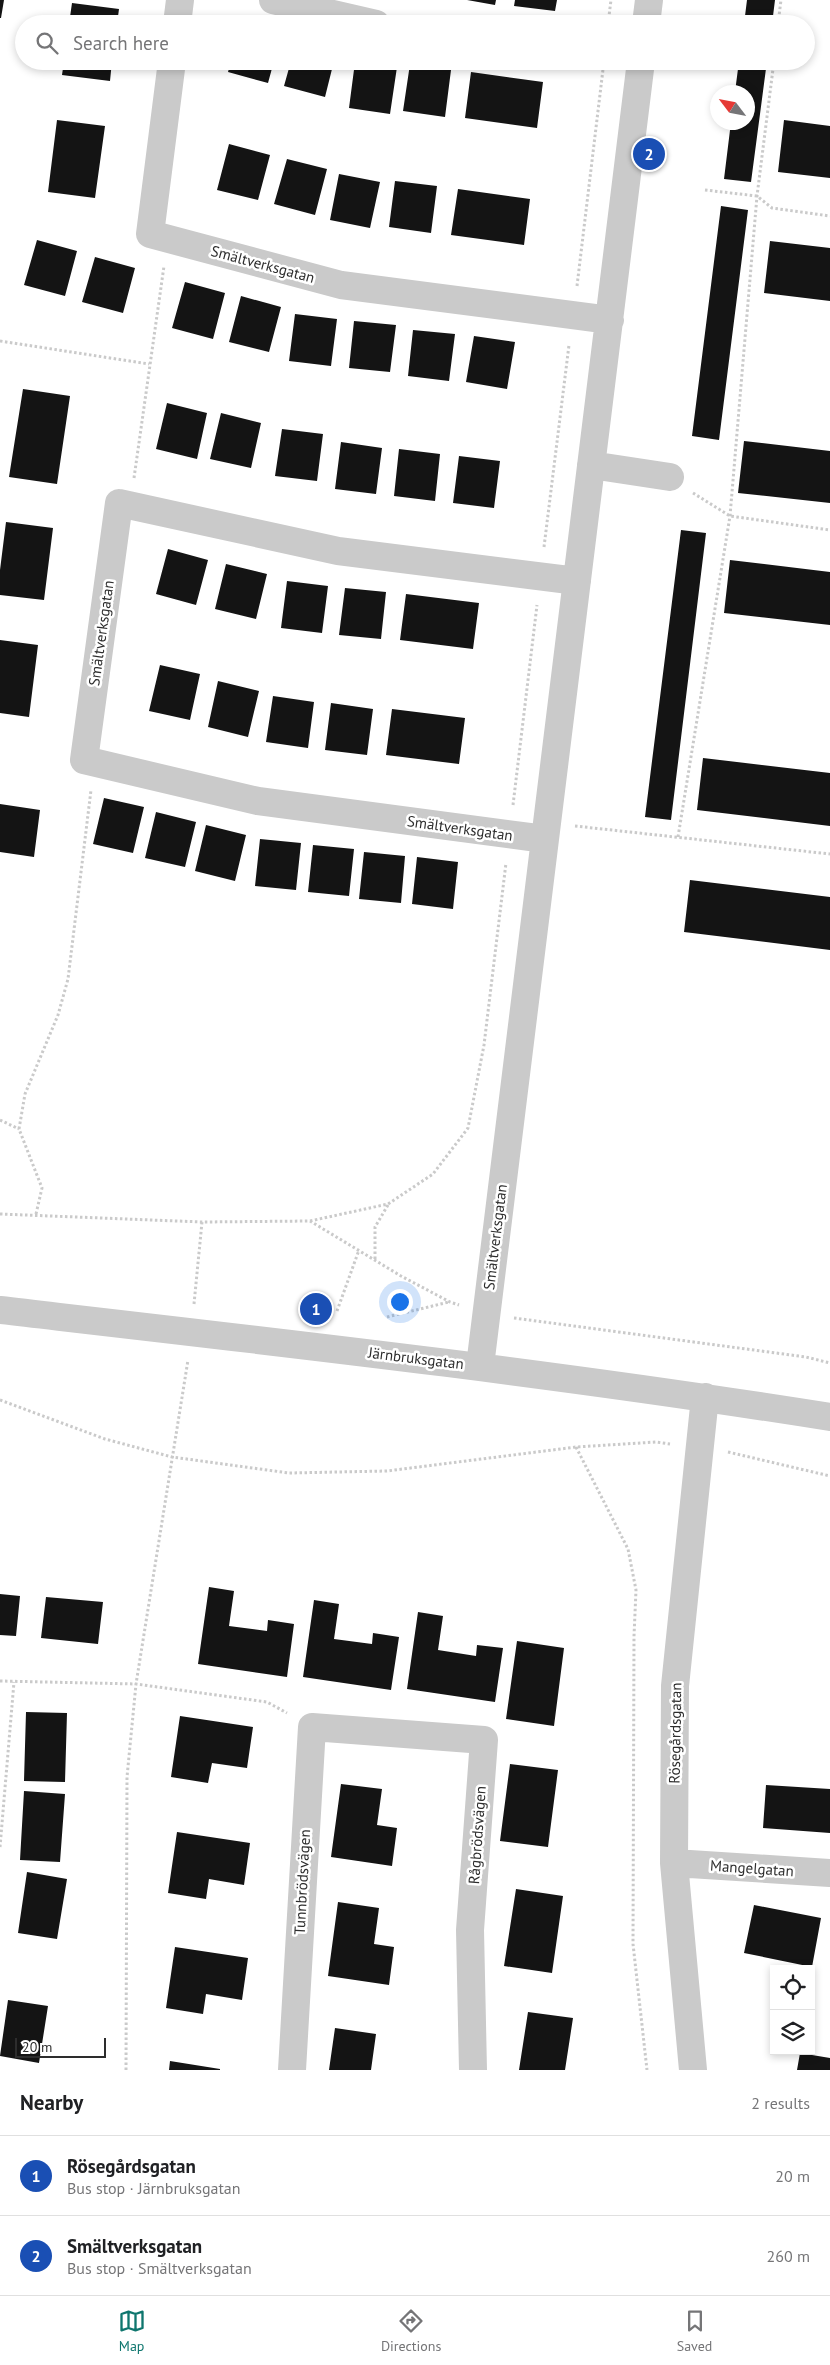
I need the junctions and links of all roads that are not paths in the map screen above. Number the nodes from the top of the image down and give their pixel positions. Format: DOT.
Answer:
graph roads {
  1 [pos="180,0"];
  2 [pos="273,0"];
  3 [pos="649,0"];
  4 [pos="178,15"];
  5 [pos="337,15"];
  6 [pos="647,15"];
  7 [pos="171,70"];
  8 [pos="640,70"];
  9 [pos="610,320"];
  10 [pos="591,465"];
  11 [pos="670,478"];
  12 [pos="577,581"];
  13 [pos="546,831"];
  14 [pos="0,1310"];
  15 [pos="480,1366"];
  16 [pos="705,1397"];
  17 [pos="830,1417"];
  18 [pos="344,1730"];
  19 [pos="674,1863"];
  20 [pos="830,1873"];
  21 [pos="292,2070"];
  22 [pos="473,2070"];
  23 [pos="693,2070"];
  1 -- 4 [label="street"];
  2 -- 5 [label="street"];
  3 -- 6 [label="street"];
  7 -- 9 [label="street, Smältverksgatan"];
  8 -- 9 [label="street, Smältverksgatan"];
  9 -- 10 [label="street, Smältverksgatan"];
  10 -- 11 [label="street"];
  10 -- 12 [label="street, Smältverksgatan"];
  12 -- 13 [label="street, Smältverksgatan"];
  12 -- 13 [label="street, Smältverksgatan"];
  13 -- 15 [label="street, Smältverksgatan"];
  14 -- 15 [label="street, Järnbruksgatan"];
  15 -- 16 [label="street, Järnbruksgatan"];
  16 -- 17 [label="street, Järnbruksgatan"];
  16 -- 19 [label="street, Rösegårdsgatan"];
  18 -- 21 [label="street, Tunnbrödsvägen"];
  18 -- 22 [label="street, Rågbrödsvägen"];
  19 -- 20 [label="street, Mangelgatan"];
  19 -- 23 [label="street, Rösegårdsgatan"];
}
